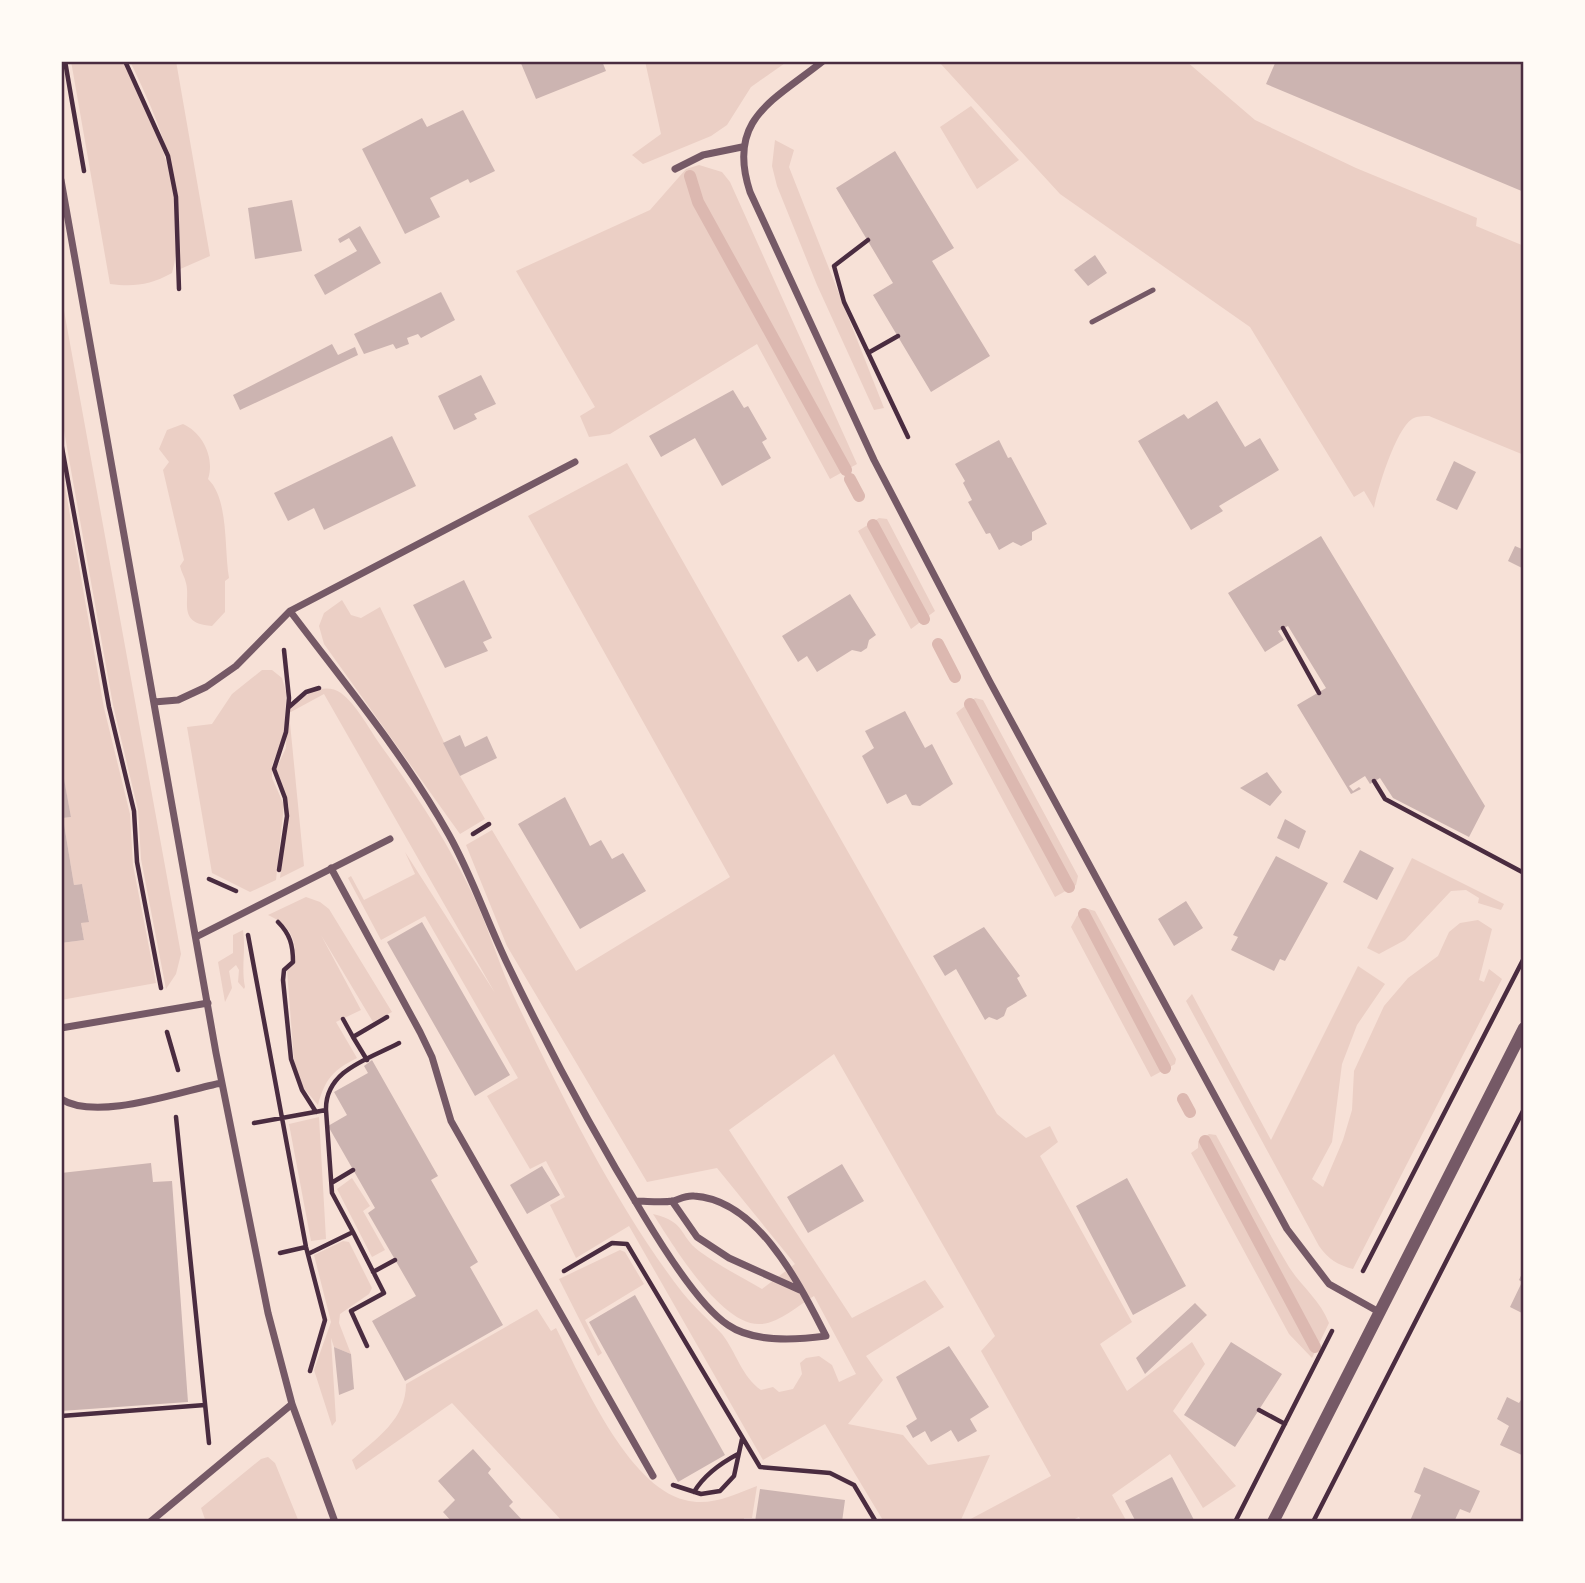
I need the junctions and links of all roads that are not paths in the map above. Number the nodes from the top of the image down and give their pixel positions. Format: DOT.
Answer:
graph roads {
  1 [pos="824,61"];
  2 [pos="742,147"];
  3 [pos="676,169"];
  4 [pos="61,180"];
  5 [pos="1153,290"];
  6 [pos="1092,322"];
  7 [pos="575,461"];
  8 [pos="290,611"];
  9 [pos="154,702"];
  10 [pos="390,838"];
  11 [pos="331,868"];
  12 [pos="196,937"];
  13 [pos="208,1003"];
  14 [pos="61,1028"];
  15 [pos="1524,1028"];
  16 [pos="221,1083"];
  17 [pos="61,1099"];
  18 [pos="635,1201"];
  19 [pos="672,1201"];
  20 [pos="803,1291"];
  21 [pos="1379,1312"];
  22 [pos="292,1404"];
  23 [pos="653,1476"];
  24 [pos="150,1522"];
  25 [pos="335,1522"];
  26 [pos="1273,1522"];
  1 -- 2 [label="street"];
  2 -- 3 [label="street"];
  2 -- 21 [label="street"];
  4 -- 9 [label="street"];
  5 -- 6 [label="lane"];
  7 -- 8 [label="street"];
  8 -- 9 [label="street"];
  8 -- 18 [label="street"];
  9 -- 12 [label="street"];
  10 -- 11 [label="street"];
  11 -- 12 [label="street"];
  11 -- 23 [label="street"];
  12 -- 13 [label="street"];
  13 -- 14 [label="street"];
  13 -- 16 [label="street"];
  15 -- 21 [label="street"];
  16 -- 17 [label="street"];
  16 -- 22 [label="street"];
  18 -- 19 [label="street"];
  18 -- 20 [label="street"];
  19 -- 20 [label="street"];
  19 -- 20 [label="street"];
  21 -- 26 [label="street"];
  22 -- 24 [label="street"];
  22 -- 25 [label="street"];
}
